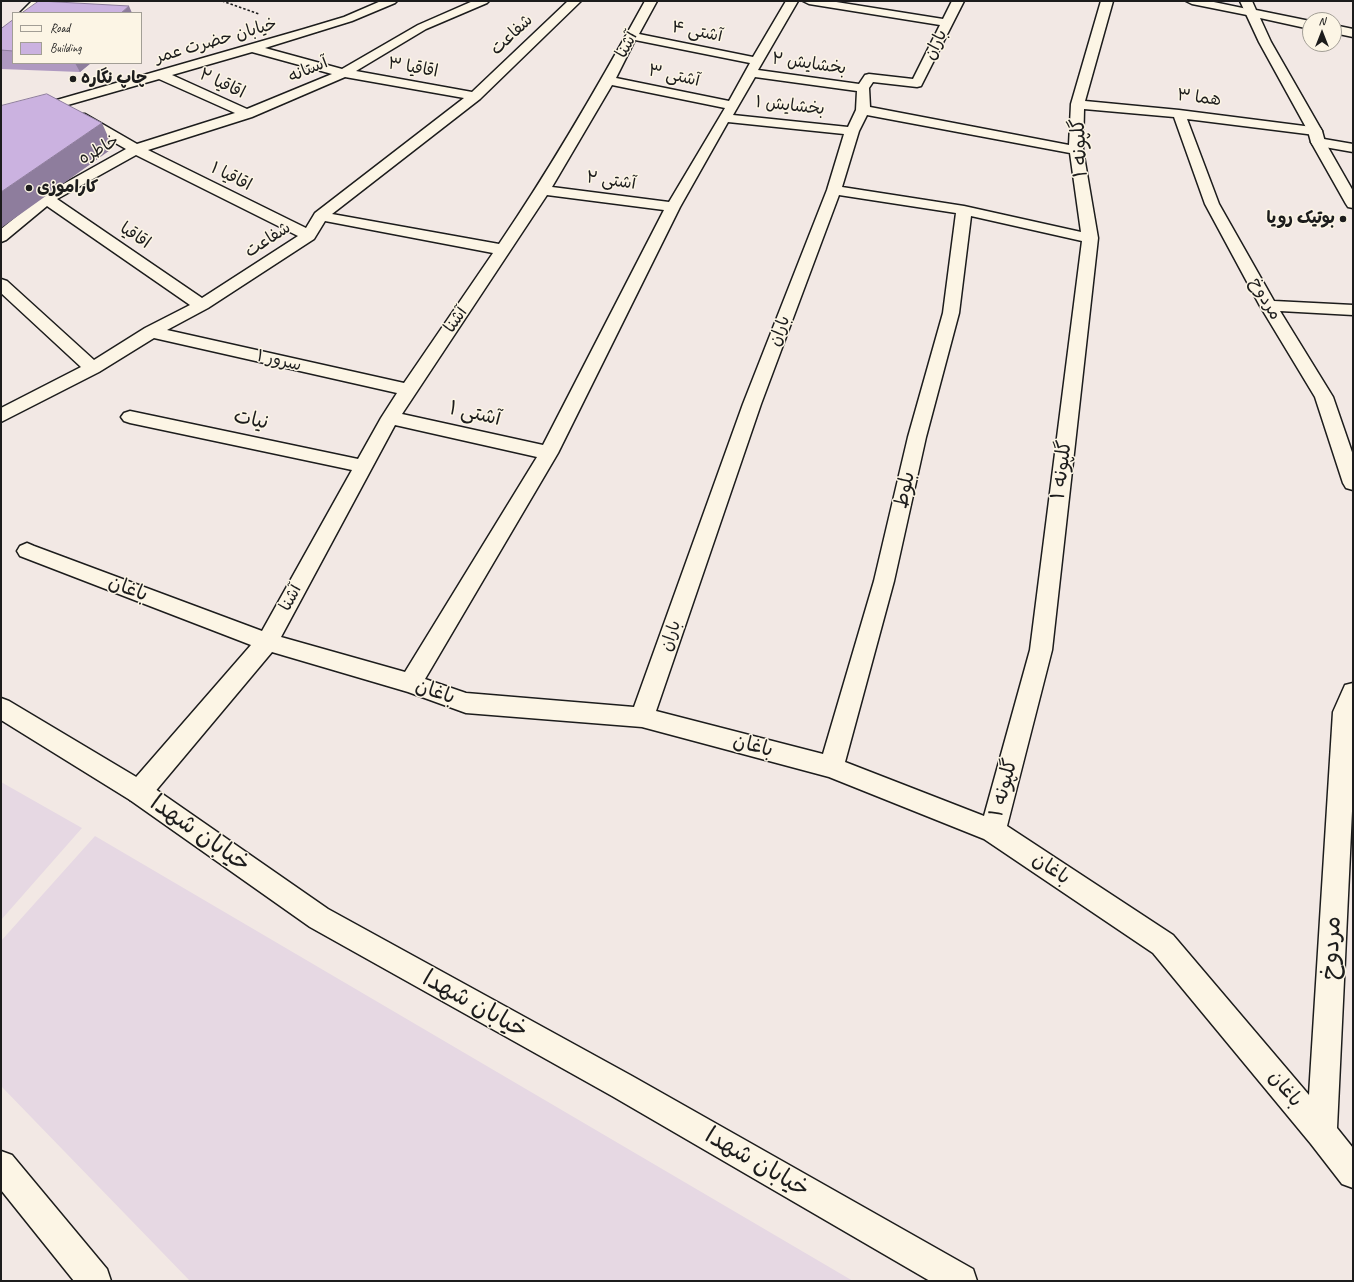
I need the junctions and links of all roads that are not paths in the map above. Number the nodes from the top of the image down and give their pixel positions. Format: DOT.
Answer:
graph roads {
  1 [pos="38,1"];
  2 [pos="391,1"];
  3 [pos="483,1"];
  4 [pos="575,1"];
  5 [pos="651,1"];
  6 [pos="792,1"];
  7 [pos="809,1"];
  8 [pos="958,1"];
  9 [pos="1107,1"];
  10 [pos="1192,1"];
  11 [pos="1246,1"];
  12 [pos="826,2"];
  13 [pos="27,12"];
  14 [pos="1252,13"];
  15 [pos="947,23"];
  16 [pos="1302,23"];
  17 [pos="1342,31"];
  18 [pos="1353,33"];
  19 [pos="631,36"];
  20 [pos="250,48"];
  21 [pos="754,67"];
  22 [pos="344,73"];
  23 [pos="162,75"];
  24 [pos="608,80"];
  25 [pos="863,88"];
  26 [pos="475,96"];
  27 [pos="56,104"];
  28 [pos="1078,104"];
  29 [pos="863,110"];
  30 [pos="729,112"];
  31 [pos="247,114"];
  32 [pos="1180,114"];
  33 [pos="1,120"];
  34 [pos="852,131"];
  35 [pos="1317,137"];
  36 [pos="1353,148"];
  37 [pos="136,150"];
  38 [pos="1076,150"];
  39 [pos="544,190"];
  40 [pos="834,190"];
  41 [pos="47,199"];
  42 [pos="1353,204"];
  43 [pos="673,207"];
  44 [pos="964,210"];
  45 [pos="320,216"];
  46 [pos="309,236"];
  47 [pos="1,237"];
  48 [pos="1090,238"];
  49 [pos="504,250"];
  50 [pos="1,284"];
  51 [pos="202,305"];
  52 [pos="1268,306"];
  53 [pos="1353,310"];
  54 [pos="151,332"];
  55 [pos="93,368"];
  56 [pos="408,390"];
  57 [pos="1,416"];
  58 [pos="130,417"];
  59 [pos="390,418"];
  60 [pos="549,453"];
  61 [pos="362,466"];
  62 [pos="1353,483"];
  63 [pos="27,551"];
  64 [pos="267,642"];
  65 [pos="410,683"];
  66 [pos="1353,692"];
  67 [pos="1,708"];
  68 [pos="642,717"];
  69 [pos="830,767"];
  70 [pos="139,792"];
  71 [pos="992,831"];
  72 [pos="1322,1133"];
  73 [pos="1,1166"];
  74 [pos="1353,1173"];
  75 [pos="944,1276"];
  76 [pos="95,1281"];
  1 -- 13 [label="street"];
  2 -- 20 [label="street, خیابان حضرت عمر"];
  3 -- 22 [label="street, آستانه"];
  4 -- 26 [label="street, شفاعت"];
  5 -- 19 [label="street, آشنا"];
  6 -- 21 [label="street"];
  7 -- 12 [label="street"];
  8 -- 15 [label="street, باران"];
  9 -- 28 [label="street, گلپونه ۱"];
  10 -- 14 [label="street"];
  11 -- 14 [label="street"];
  12 -- 15 [label="street"];
  14 -- 16 [label="street"];
  14 -- 35 [label="street"];
  15 -- 25 [label="street, باران"];
  17 -- 18 [label="street"];
  19 -- 21 [label="street, آشتی ۴"];
  19 -- 24 [label="street, آشنا"];
  20 -- 22 [label="street, اقاقیا ۳"];
  20 -- 23 [label="street, خیابان حضرت عمر"];
  21 -- 25 [label="street, بخشایش ۲"];
  21 -- 30 [label="street"];
  22 -- 26 [label="street, اقاقیا ۳"];
  22 -- 31 [label="street, آستانه"];
  23 -- 27 [label="street, خیابان حضرت عمر"];
  23 -- 31 [label="street, اقاقیا ۲"];
  24 -- 30 [label="street, آشتی ۳"];
  24 -- 39 [label="street, آشنا"];
  25 -- 29 [label="street, باران"];
  26 -- 45 [label="street, شفاعت"];
  27 -- 33 [label="street, خیابان حضرت عمر"];
  27 -- 37 [label="street, اقاقیا ۱"];
  28 -- 32 [label="street, هما ۳"];
  28 -- 38 [label="street, گلپونه ۱"];
  29 -- 34 [label="street, باران"];
  29 -- 38 [label="street"];
  30 -- 34 [label="street, بخشایش ۱"];
  30 -- 43 [label="street"];
  31 -- 37 [label="street, آستانه"];
  32 -- 35 [label="street, هما ۳"];
  32 -- 52 [label="street, مردوخ"];
  34 -- 40 [label="street, باران"];
  35 -- 36 [label="street, هما ۳"];
  35 -- 42 [label="street"];
  37 -- 41 [label="street, خاطره"];
  37 -- 46 [label="street, اقاقیا ۱"];
  38 -- 48 [label="street, گلپونه ۱"];
  39 -- 43 [label="street, آشتی ۲"];
  39 -- 49 [label="street, آشنا"];
  40 -- 44 [label="street"];
  40 -- 68 [label="street, باران"];
  41 -- 47 [label="street, خاطره"];
  41 -- 51 [label="street, اقاقیا"];
  43 -- 60 [label="street"];
  44 -- 48 [label="street"];
  44 -- 69 [label="street, بلوط"];
  45 -- 46 [label="street, شفاعت"];
  45 -- 49 [label="street"];
  46 -- 51 [label="street, شفاعت"];
  48 -- 71 [label="street, گلپونه ۱"];
  49 -- 56 [label="street, آشنا"];
  50 -- 55 [label="street"];
  51 -- 54 [label="street, شفاعت"];
  52 -- 53 [label="street"];
  52 -- 62 [label="street, مردوخ"];
  54 -- 55 [label="street, شفاعت"];
  54 -- 56 [label="street, سرور ۱"];
  55 -- 57 [label="street, شفاعت"];
  56 -- 59 [label="street, آشنا"];
  58 -- 61 [label="street, نیات"];
  59 -- 60 [label="street, آشتی ۱"];
  59 -- 61 [label="street, آشنا"];
  60 -- 65 [label="street"];
  61 -- 64 [label="street, آشنا"];
  63 -- 64 [label="street, باغان"];
  64 -- 65 [label="street, باغان"];
  64 -- 70 [label="street, آشنا"];
  65 -- 68 [label="street, باغان"];
  66 -- 72 [label="street, مردوخ"];
  67 -- 70 [label="street, خیابان شهدا"];
  68 -- 69 [label="street, باغان"];
  69 -- 71 [label="street, باغان"];
  70 -- 75 [label="street, خیابان شهدا"];
  71 -- 72 [label="street, باغان"];
  72 -- 74 [label="street, باغان"];
  73 -- 76 [label="street"];
}
